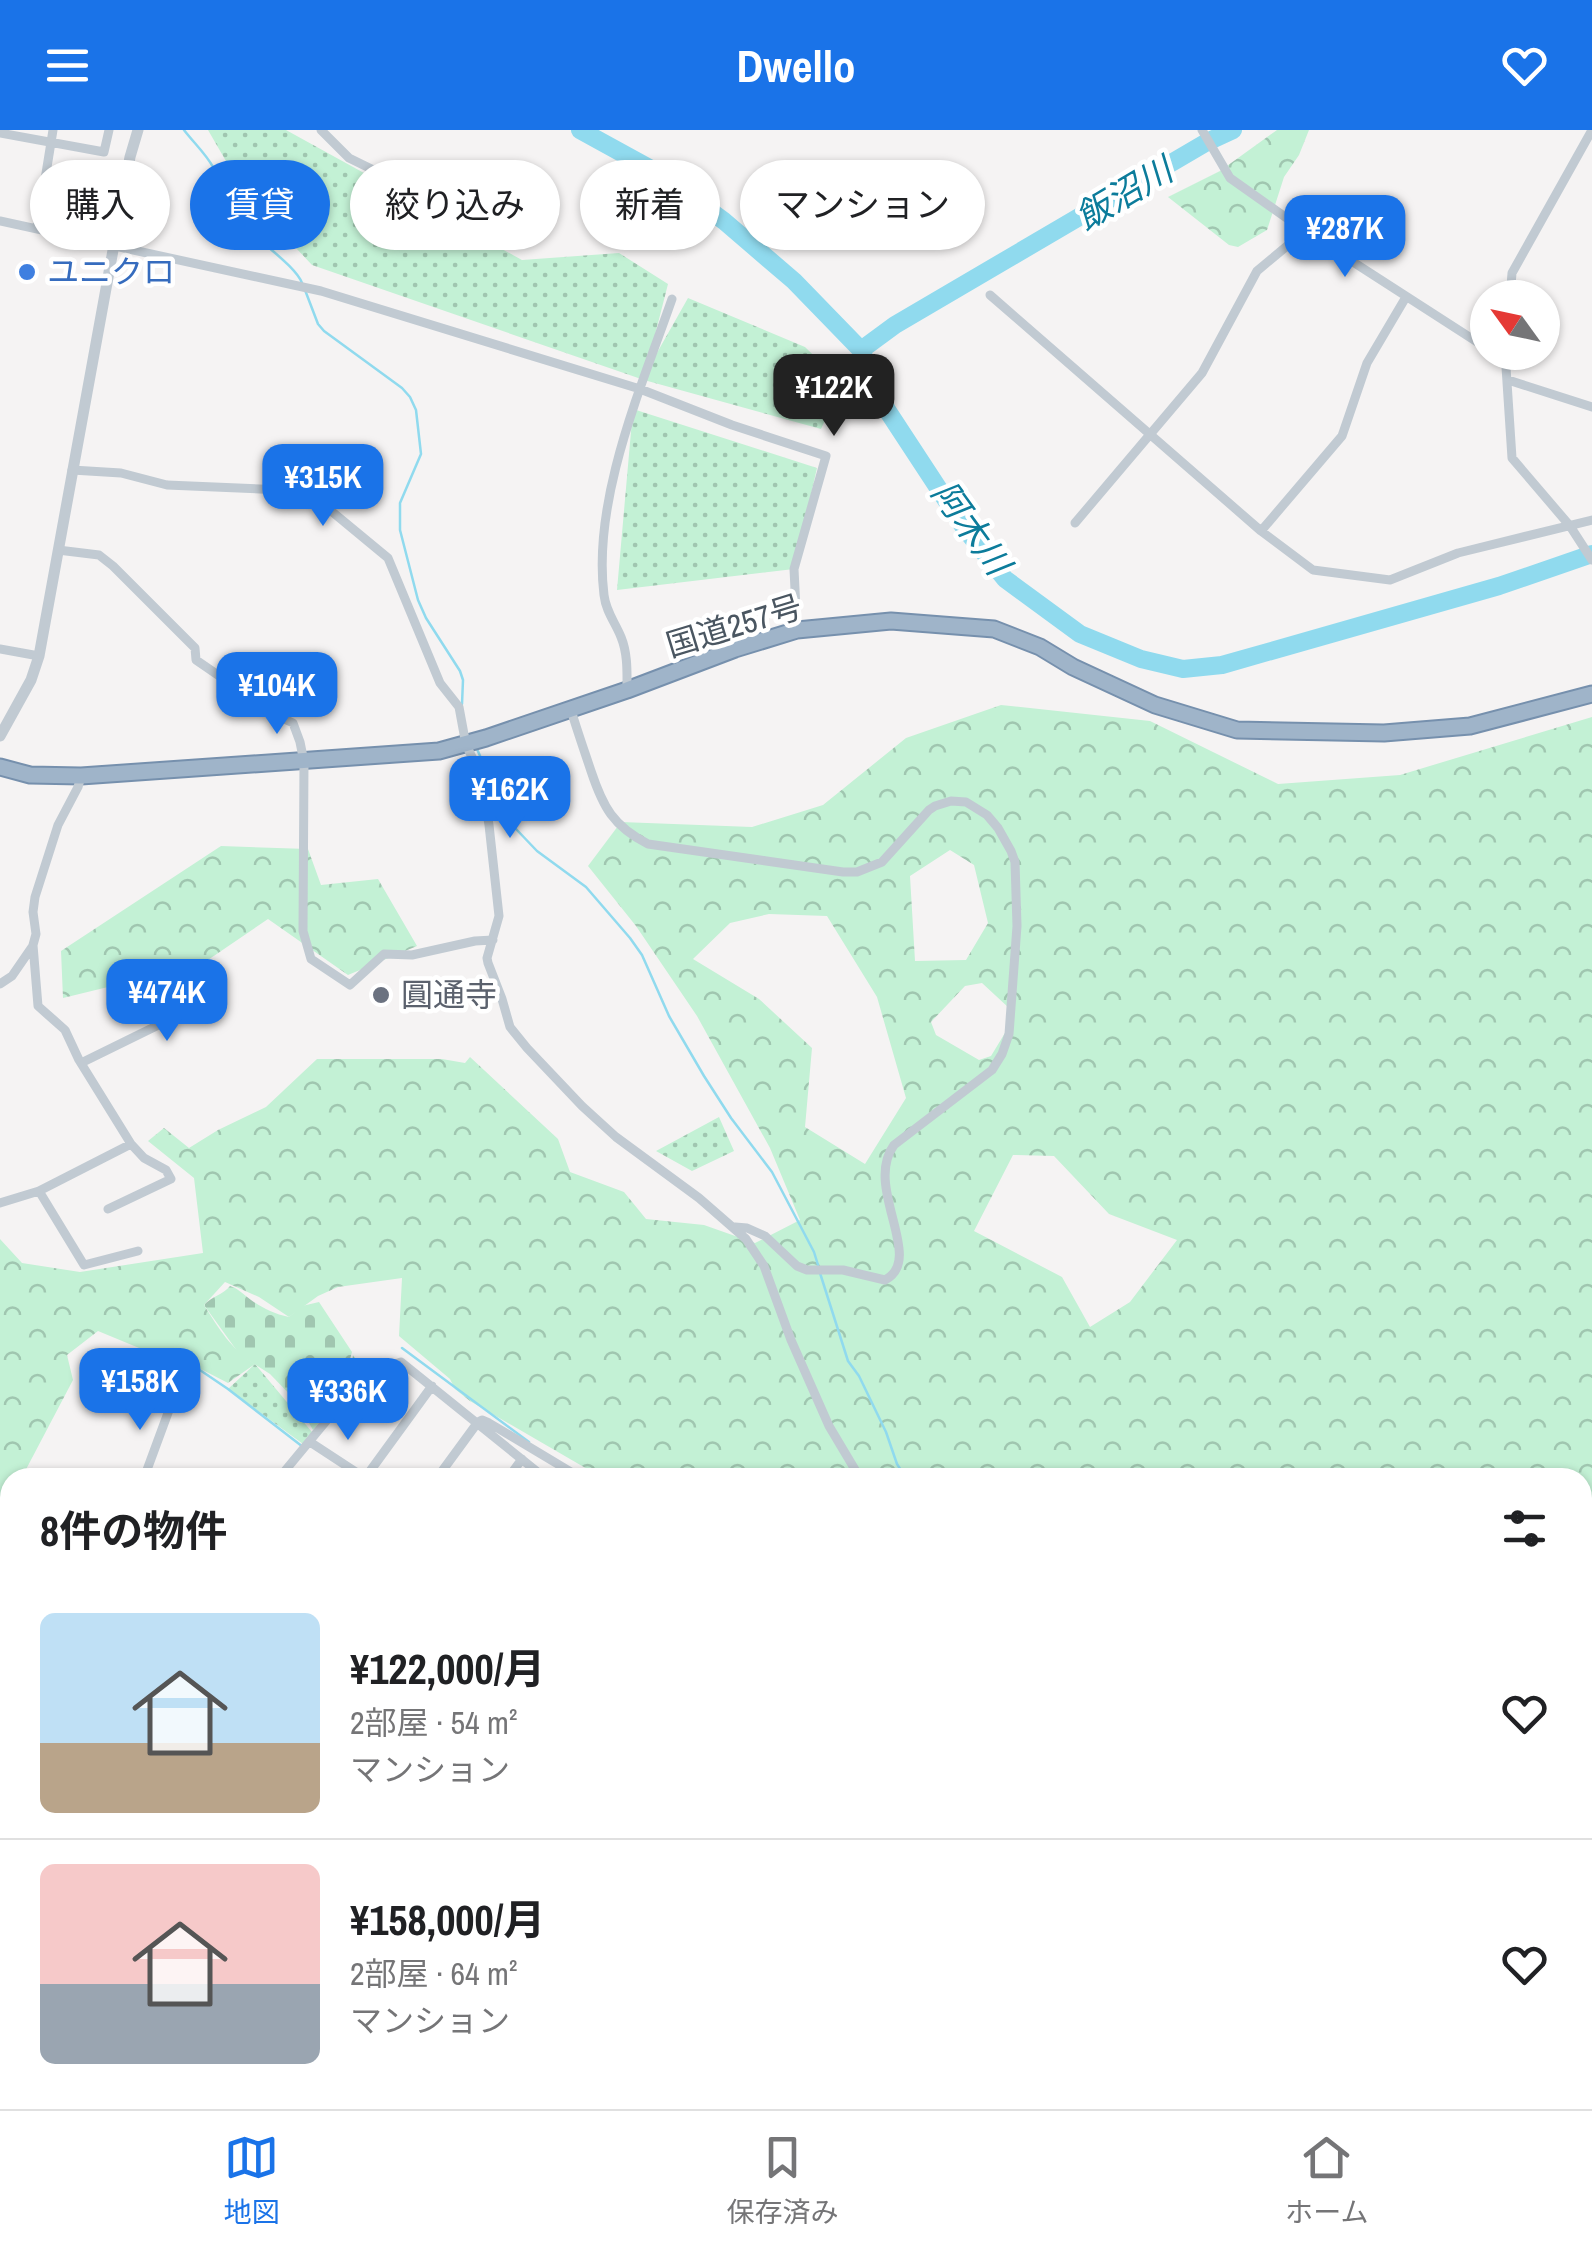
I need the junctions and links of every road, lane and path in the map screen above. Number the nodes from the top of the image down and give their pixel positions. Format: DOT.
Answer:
graph roads {
  1 [pos="53,130"];
  2 [pos="109,130"];
  3 [pos="138,130"];
  4 [pos="321,130"];
  5 [pos="1202,130"];
  6 [pos="1592,130"];
  7 [pos="0,133"];
  8 [pos="51,142"];
  9 [pos="48,160"];
  10 [pos="132,160"];
  11 [pos="354,160"];
  12 [pos="0,221"];
  13 [pos="30,228"];
  14 [pos="1306,231"];
  15 [pos="113,250"];
  16 [pos="141,250"];
  17 [pos="1511,280"];
  18 [pos="990,295"];
  19 [pos="1406,297"];
  20 [pos="672,299"];
  21 [pos="1470,337"];
  22 [pos="1507,370"];
  23 [pos="1508,380"];
  24 [pos="640,389"];
  25 [pos="1592,408"];
  26 [pos="1151,436"];
  27 [pos="72,470"];
  28 [pos="1592,520"];
  29 [pos="1075,523"];
  30 [pos="1570,526"];
  31 [pos="1262,531"];
  32 [pos="58,550"];
  33 [pos="1592,560"];
  34 [pos="796,630"];
  35 [pos="0,649"];
  36 [pos="40,656"];
  37 [pos="627,690"];
  38 [pos="1592,694"];
  39 [pos="571,710"];
  40 [pos="0,736"];
  41 [pos="466,745"];
  42 [pos="304,762"];
  43 [pos="0,767"];
  44 [pos="81,776"];
  45 [pos="493,940"];
  46 [pos="33,944"];
  47 [pos="205,979"];
  48 [pos="0,984"];
  49 [pos="82,1063"];
  50 [pos="131,1144"];
  51 [pos="39,1192"];
  52 [pos="0,1203"];
  53 [pos="108,1209"];
  54 [pos="733,1226"];
  55 [pos="138,1251"];
  56 [pos="432,1386"];
  57 [pos="172,1402"];
  58 [pos="478,1422"];
  59 [pos="310,1442"];
  60 [pos="522,1459"];
  61 [pos="148,1468"];
  62 [pos="288,1468"];
  63 [pos="350,1468"];
  64 [pos="372,1468"];
  65 [pos="444,1468"];
  66 [pos="515,1468"];
  67 [pos="533,1468"];
  68 [pos="564,1468"];
  69 [pos="854,1468"];
  1 -- 8 [label="street"];
  2 -- 8 [label="street"];
  3 -- 10 [label="street"];
  4 -- 11 [label="street"];
  5 -- 14 [label="street"];
  6 -- 17 [label="street"];
  7 -- 8 [label="street"];
  8 -- 9 [label="street"];
  12 -- 13 [label="street"];
  14 -- 19 [label="street"];
  14 -- 26 [label="street"];
  15 -- 27 [label="street"];
  16 -- 24 [label="street"];
  18 -- 26 [label="street"];
  19 -- 21 [label="street"];
  19 -- 31 [label="street"];
  20 -- 24 [label="street"];
  22 -- 23 [label="street"];
  23 -- 25 [label="street"];
  23 -- 30 [label="street"];
  24 -- 34 [label="street"];
  24 -- 37 [label="street"];
  26 -- 29 [label="street"];
  26 -- 31 [label="street"];
  27 -- 32 [label="street"];
  27 -- 41 [label="street"];
  28 -- 30 [label="street"];
  30 -- 31 [label="street"];
  30 -- 33 [label="street"];
  32 -- 36 [label="street"];
  32 -- 42 [label="street"];
  34 -- 37 [label="highway, 国道257号"];
  34 -- 38 [label="highway, 国道257号"];
  35 -- 36 [label="street"];
  36 -- 40 [label="street"];
  37 -- 39 [label="highway, 国道257号"];
  39 -- 41 [label="highway, 国道257号"];
  39 -- 54 [label="street"];
  41 -- 42 [label="highway, 国道257号"];
  41 -- 45 [label="street"];
  42 -- 44 [label="highway, 国道257号"];
  42 -- 45 [label="street"];
  43 -- 44 [label="highway, 国道257号"];
  44 -- 46 [label="street"];
  45 -- 54 [label="street"];
  46 -- 48 [label="street"];
  46 -- 49 [label="street"];
  47 -- 49 [label="street"];
  49 -- 50 [label="street"];
  50 -- 51 [label="street"];
  50 -- 53 [label="street"];
  51 -- 52 [label="street"];
  51 -- 55 [label="street"];
  54 -- 69 [label="street"];
  56 -- 58 [label="street"];
  56 -- 59 [label="street"];
  56 -- 64 [label="street"];
  57 -- 61 [label="street"];
  58 -- 60 [label="street"];
  58 -- 65 [label="street"];
  58 -- 68 [label="street"];
  59 -- 62 [label="street"];
  59 -- 63 [label="street"];
  60 -- 66 [label="street"];
  60 -- 67 [label="street"];
}
